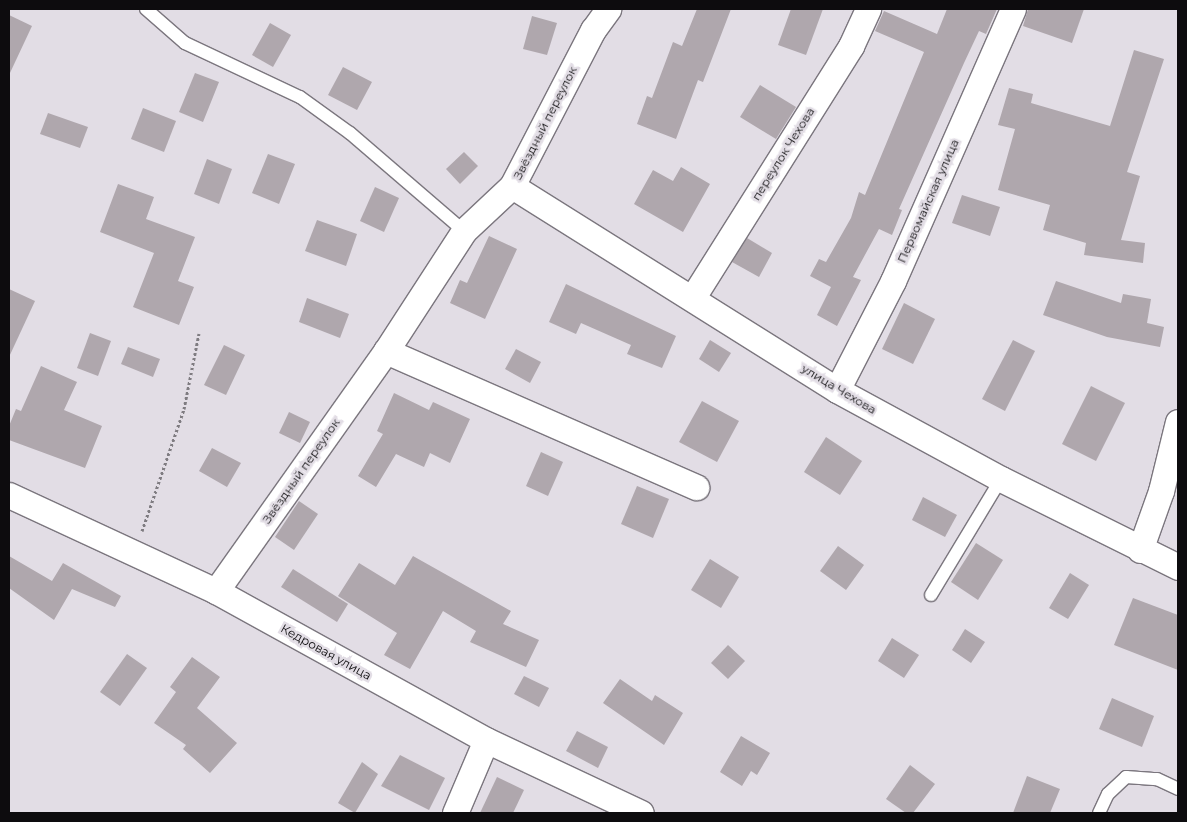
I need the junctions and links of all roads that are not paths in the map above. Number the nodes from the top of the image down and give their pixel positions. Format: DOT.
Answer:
graph roads {
  1 [pos="146,9"];
  2 [pos="608,9"];
  3 [pos="868,9"];
  4 [pos="1013,9"];
  5 [pos="512,186"];
  6 [pos="464,231"];
  7 [pos="693,297"];
  8 [pos="386,351"];
  9 [pos="837,390"];
  10 [pos="1178,422"];
  11 [pos="1001,479"];
  12 [pos="696,487"];
  13 [pos="9,495"];
  14 [pos="1140,550"];
  15 [pos="1178,567"];
  16 [pos="216,591"];
  17 [pos="931,595"];
  18 [pos="486,740"];
  19 [pos="1178,789"];
  20 [pos="454,813"];
  21 [pos="641,813"];
  22 [pos="1099,813"];
  1 -- 6 [label="lane"];
  2 -- 5 [label="street, Звёздный переулок"];
  3 -- 7 [label="street, переулок Чехова"];
  4 -- 9 [label="street, Первомайская улица"];
  5 -- 6 [label="street, Звёздный переулок"];
  5 -- 7 [label="street, улица Чехова"];
  6 -- 8 [label="street, Звёздный переулок"];
  7 -- 9 [label="street, улица Чехова"];
  8 -- 12 [label="street"];
  8 -- 16 [label="street, Звёздный переулок"];
  9 -- 11 [label="street, улица Чехова"];
  10 -- 14 [label="street"];
  11 -- 14 [label="street, улица Чехова"];
  11 -- 17 [label="lane"];
  13 -- 16 [label="street, Кедровая улица"];
  14 -- 15 [label="street, улица Чехова"];
  16 -- 18 [label="street, Кедровая улица"];
  18 -- 20 [label="street"];
  18 -- 21 [label="street, Кедровая улица"];
  19 -- 22 [label="lane"];
}
